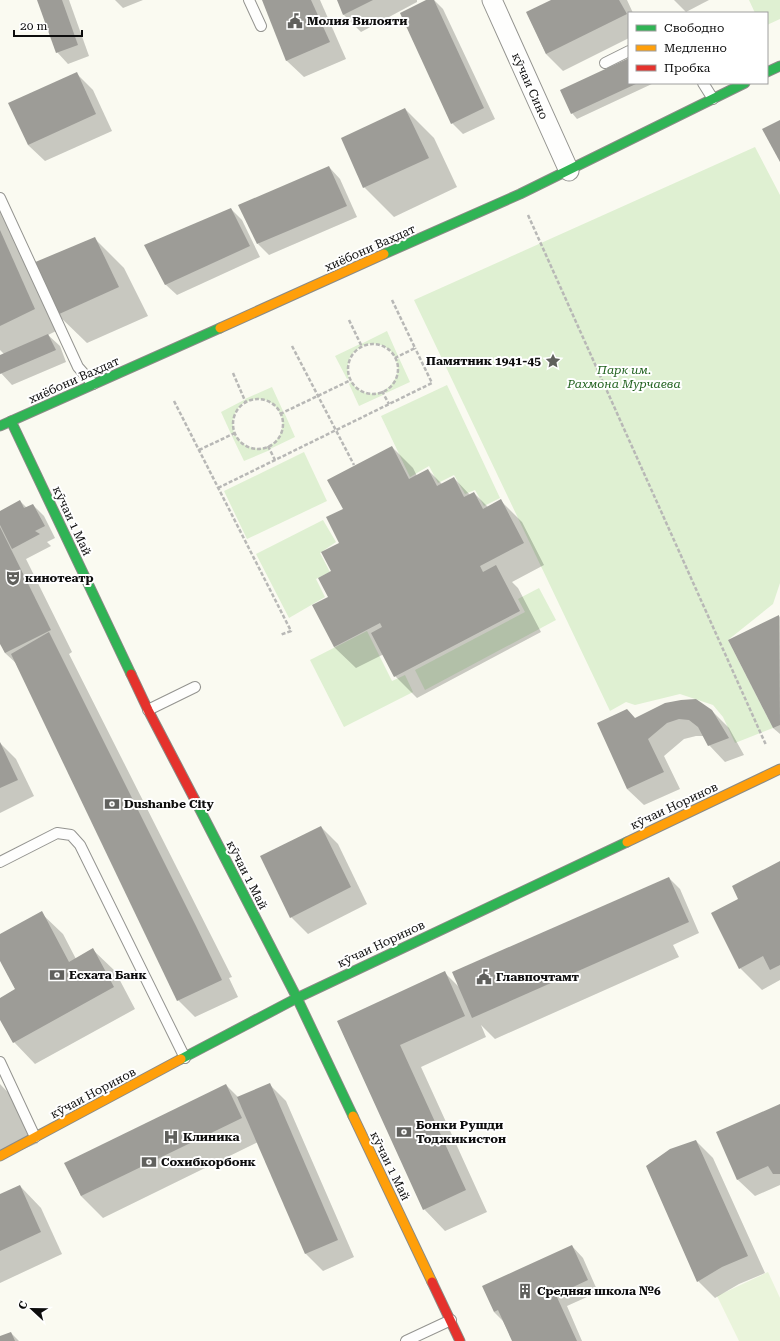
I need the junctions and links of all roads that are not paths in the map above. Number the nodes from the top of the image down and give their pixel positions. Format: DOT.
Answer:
graph roads {
  1 [pos="249,0"];
  2 [pos="492,0"];
  3 [pos="261,26"];
  4 [pos="628,52"];
  5 [pos="606,63"];
  6 [pos="780,66"];
  7 [pos="768,72"];
  8 [pos="704,84"];
  9 [pos="743,84"];
  10 [pos="713,99"];
  11 [pos="569,171"];
  12 [pos="0,198"];
  13 [pos="92,384"];
  14 [pos="11,421"];
  15 [pos="0,426"];
  16 [pos="195,687"];
  17 [pos="148,710"];
  18 [pos="780,769"];
  19 [pos="0,862"];
  20 [pos="297,998"];
  21 [pos="185,1058"];
  22 [pos="0,1062"];
  23 [pos="35,1137"];
  24 [pos="0,1156"];
  25 [pos="451,1320"];
  26 [pos="406,1341"];
  27 [pos="460,1341"];
  1 -- 3 [label="lane"];
  2 -- 11 [label="street, кӯчаи Сино"];
  4 -- 5 [label="lane"];
  6 -- 7 [label="street"];
  8 -- 10 [label="lane"];
  9 -- 10 [label="street, хиёбони Ваҳдат"];
  10 -- 11 [label="street, хиёбони Ваҳдат"];
  11 -- 13 [label="street, хиёбони Ваҳдат"];
  12 -- 13 [label="lane"];
  13 -- 14 [label="street, хиёбони Ваҳдат"];
  14 -- 15 [label="street, хиёбони Ваҳдат"];
  14 -- 17 [label="street, кӯчаи 1 Май"];
  16 -- 17 [label="lane"];
  17 -- 20 [label="street, кӯчаи 1 Май"];
  18 -- 20 [label="street, кӯчаи Норинов"];
  19 -- 21 [label="lane"];
  20 -- 21 [label="street, кӯчаи Норинов"];
  20 -- 25 [label="street, кӯчаи 1 Май"];
  21 -- 23 [label="street, кӯчаи Норинов"];
  22 -- 23 [label="lane"];
  23 -- 24 [label="street, кӯчаи Норинов"];
  25 -- 26 [label="lane"];
  25 -- 27 [label="street, кӯчаи 1 Май"];
}
